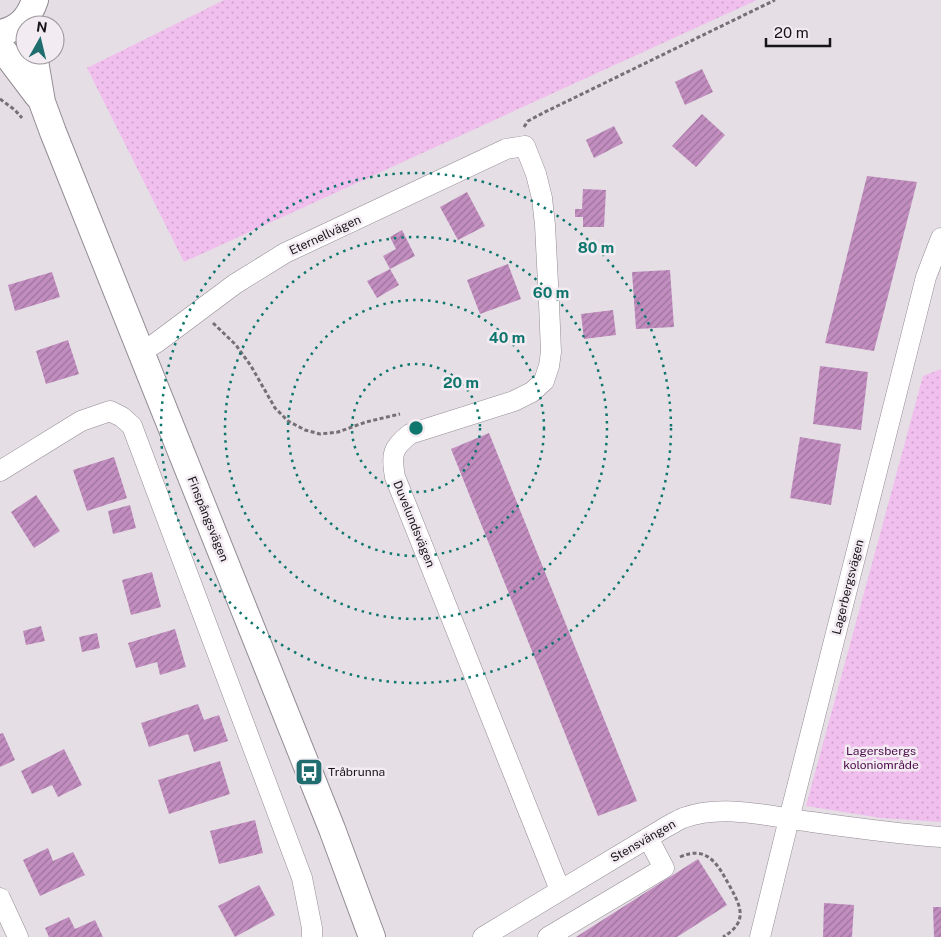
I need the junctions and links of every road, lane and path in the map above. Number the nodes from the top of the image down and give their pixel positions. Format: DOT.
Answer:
graph roads {
  1 [pos="775,0"];
  2 [pos="33,11"];
  3 [pos="0,33"];
  4 [pos="0,46"];
  5 [pos="36,65"];
  6 [pos="0,99"];
  7 [pos="42,102"];
  8 [pos="15,110"];
  9 [pos="525,146"];
  10 [pos="941,238"];
  11 [pos="203,309"];
  12 [pos="141,352"];
  13 [pos="409,412"];
  14 [pos="0,471"];
  15 [pos="789,819"];
  16 [pos="941,837"];
  17 [pos="648,838"];
  18 [pos="664,868"];
  19 [pos="560,890"];
  20 [pos="0,898"];
  21 [pos="493,934"];
  22 [pos="18,937"];
  23 [pos="312,937"];
  24 [pos="372,937"];
  25 [pos="548,937"];
  26 [pos="723,937"];
  27 [pos="760,937"];
  1 -- 9 [label="path"];
  2 -- 3 [label="main road"];
  4 -- 7 [label="main road, Finspångsvägen"];
  5 -- 7 [label="main road, Finspångsvägen"];
  6 -- 8 [label="path"];
  7 -- 12 [label="main road, Finspångsvägen"];
  9 -- 11 [label="street, Eternellvägen"];
  9 -- 19 [label="street, Duvelundsvägen"];
  10 -- 15 [label="street, Lagerbergsvägen"];
  11 -- 12 [label="street, Eternellvägen"];
  11 -- 13 [label="path"];
  12 -- 24 [label="main road, Finspångsvägen"];
  14 -- 23 [label="street"];
  15 -- 16 [label="street, Stensvängen"];
  15 -- 17 [label="street, Stensvängen"];
  15 -- 27 [label="street, Lagerbergsvägen"];
  17 -- 18 [label="street"];
  17 -- 19 [label="street, Stensvängen"];
  18 -- 25 [label="street"];
  18 -- 26 [label="path"];
  19 -- 21 [label="street, Stensvängen"];
  20 -- 22 [label="street"];
}
